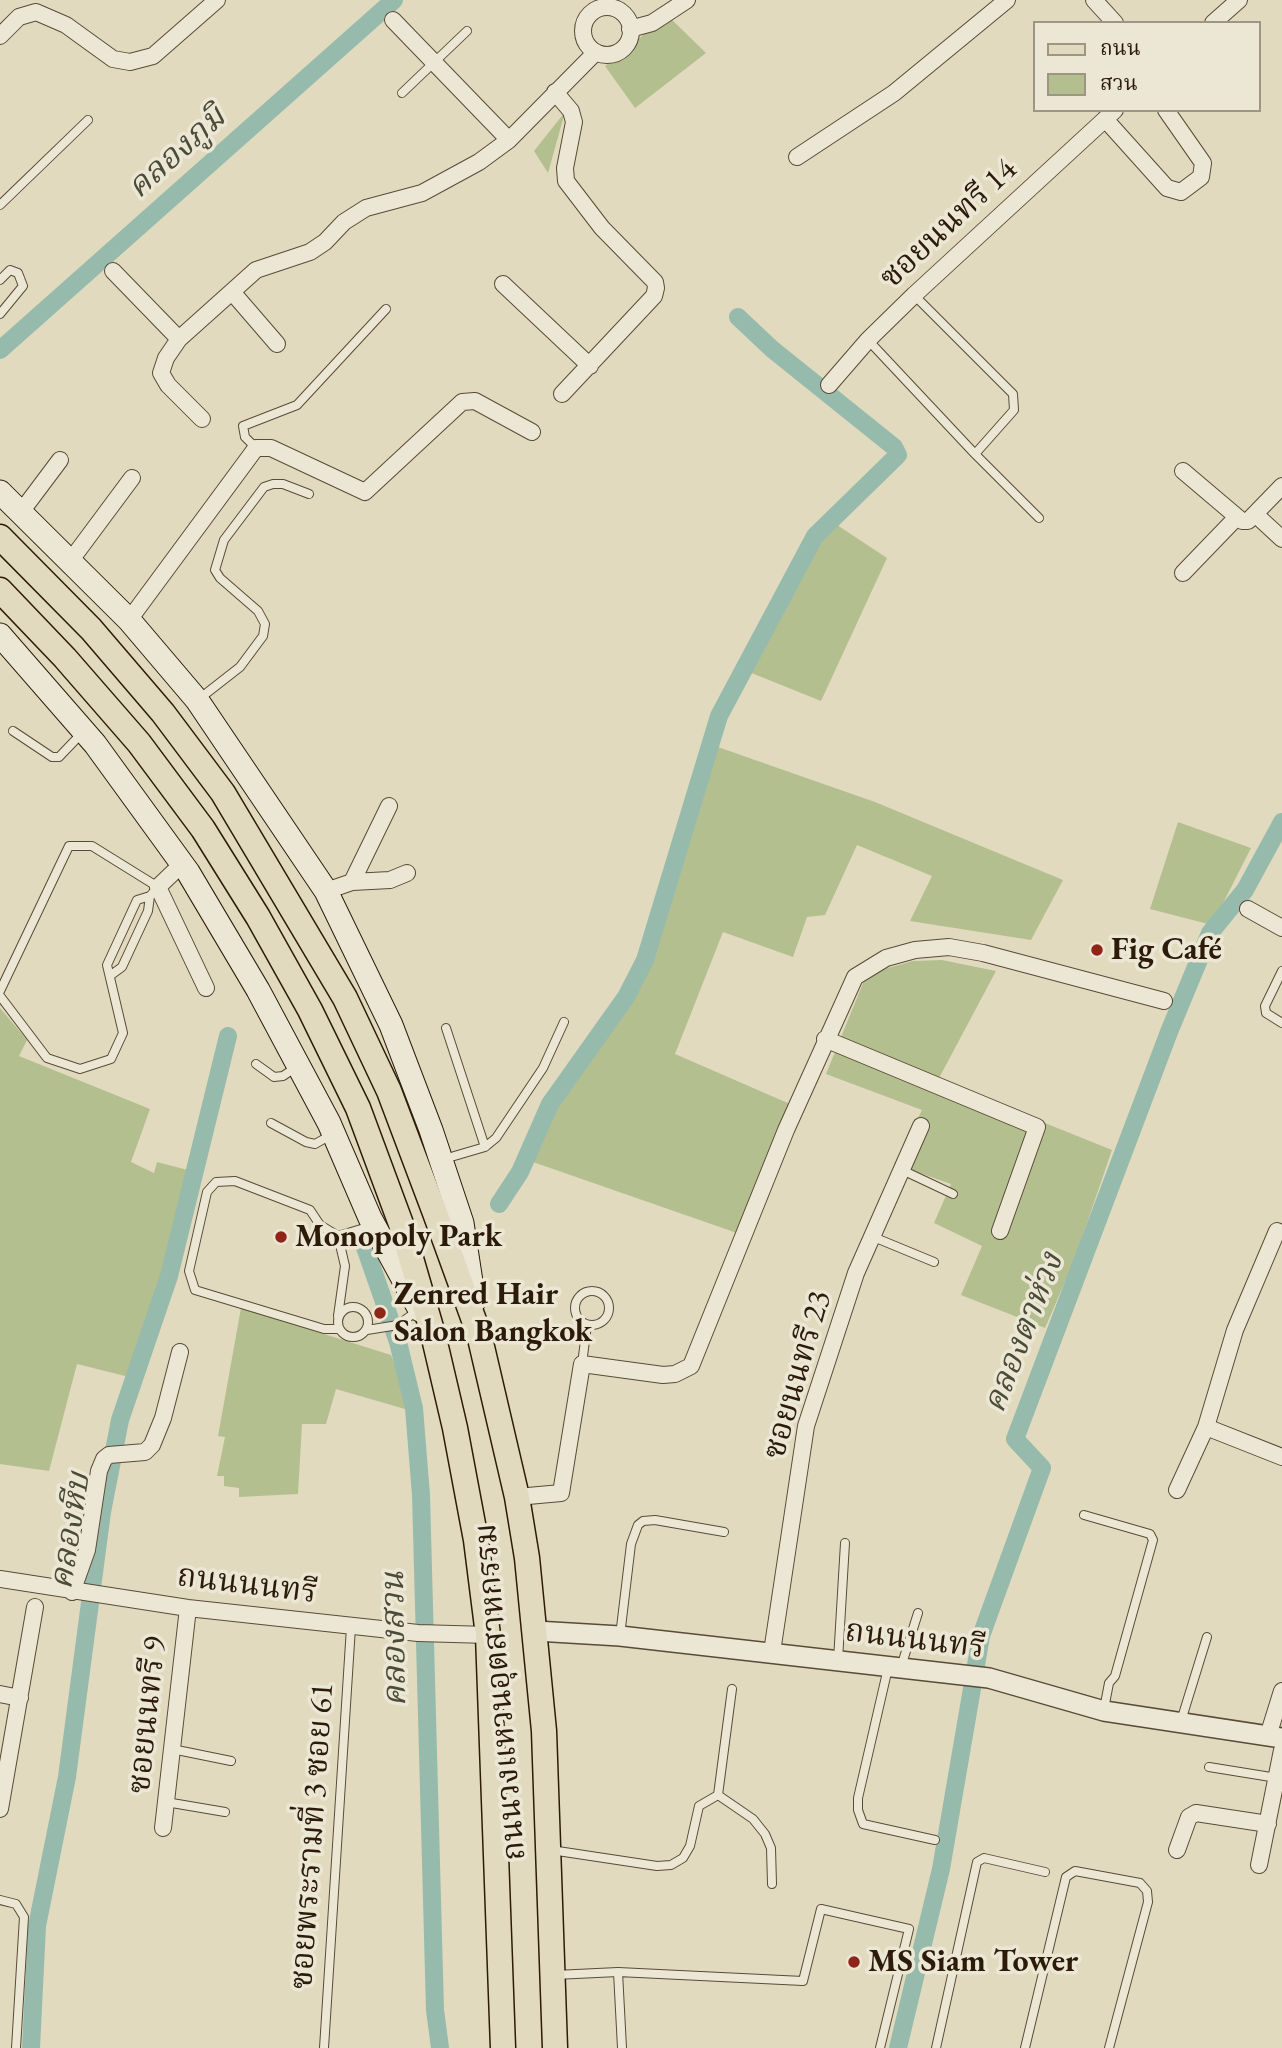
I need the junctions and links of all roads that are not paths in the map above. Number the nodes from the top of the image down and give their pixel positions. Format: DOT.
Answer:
graph roads {
  1 [pos="217,0"];
  2 [pos="687,0"];
  3 [pos="1007,0"];
  4 [pos="1094,0"];
  5 [pos="1239,0"];
  6 [pos="600,4"];
  7 [pos="393,20"];
  8 [pos="1113,21"];
  9 [pos="1215,21"];
  10 [pos="630,29"];
  11 [pos="467,31"];
  12 [pos="0,36"];
  13 [pos="596,52"];
  14 [pos="436,61"];
  15 [pos="555,92"];
  16 [pos="402,93"];
  17 [pos="1167,112"];
  18 [pos="1110,114"];
  19 [pos="88,120"];
  20 [pos="509,140"];
  21 [pos="797,158"];
  22 [pos="0,205"];
  23 [pos="113,271"];
  24 [pos="0,280"];
  25 [pos="503,284"];
  26 [pos="233,293"];
  27 [pos="914,295"];
  28 [pos="386,309"];
  29 [pos="0,314"];
  30 [pos="179,340"];
  31 [pos="867,340"];
  32 [pos="277,344"];
  33 [pos="590,366"];
  34 [pos="829,385"];
  35 [pos="562,394"];
  36 [pos="202,419"];
  37 [pos="532,432"];
  38 [pos="256,448"];
  39 [pos="975,454"];
  40 [pos="60,460"];
  41 [pos="1183,471"];
  42 [pos="132,478"];
  43 [pos="1282,486"];
  44 [pos="0,492"];
  45 [pos="309,494"];
  46 [pos="21,512"];
  47 [pos="1255,514"];
  48 [pos="1237,517"];
  49 [pos="1039,519"];
  50 [pos="1282,539"];
  51 [pos="4,540"];
  52 [pos="71,560"];
  53 [pos="1183,573"];
  54 [pos="0,590"];
  55 [pos="129,621"];
  56 [pos="0,635"];
  57 [pos="197,700"];
  58 [pos="13,731"];
  59 [pos="84,731"];
  60 [pos="388,806"];
  61 [pos="182,864"];
  62 [pos="407,873"];
  63 [pos="352,882"];
  64 [pos="154,891"];
  65 [pos="326,891"];
  66 [pos="1248,909"];
  67 [pos="1282,928"];
  68 [pos="1282,971"];
  69 [pos="111,975"];
  70 [pos="206,988"];
  71 [pos="0,994"];
  72 [pos="1164,1002"];
  73 [pos="564,1022"];
  74 [pos="1282,1023"];
  75 [pos="446,1028"];
  76 [pos="825,1040"];
  77 [pos="256,1064"];
  78 [pos="298,1066"];
  79 [pos="271,1123"];
  80 [pos="921,1126"];
  81 [pos="333,1133"];
  82 [pos="485,1147"];
  83 [pos="441,1160"];
  84 [pos="902,1170"];
  85 [pos="953,1194"];
  86 [pos="373,1225"];
  87 [pos="1000,1231"];
  88 [pos="1277,1231"];
  89 [pos="338,1236"];
  90 [pos="871,1236"];
  91 [pos="934,1262"];
  92 [pos="420,1309"];
  93 [pos="338,1318"];
  94 [pos="587,1325"];
  95 [pos="339,1329"];
  96 [pos="367,1330"];
  97 [pos="433,1334"];
  98 [pos="479,1334"];
  99 [pos="180,1352"];
  100 [pos="582,1363"];
  101 [pos="1206,1427"];
  102 [pos="1282,1457"];
  103 [pos="1177,1490"];
  104 [pos="517,1497"];
  105 [pos="1084,1515"];
  106 [pos="724,1532"];
  107 [pos="845,1543"];
  108 [pos="0,1579"];
  109 [pos="77,1593"];
  110 [pos="35,1607"];
  111 [pos="188,1608"];
  112 [pos="918,1613"];
  113 [pos="351,1627"];
  114 [pos="536,1631"];
  115 [pos="488,1635"];
  116 [pos="620,1636"];
  117 [pos="1207,1637"];
  118 [pos="772,1652"];
  119 [pos="838,1660"];
  120 [pos="895,1666"];
  121 [pos="732,1689"];
  122 [pos="1282,1691"];
  123 [pos="0,1695"];
  124 [pos="20,1698"];
  125 [pos="1104,1711"];
  126 [pos="1181,1723"];
  127 [pos="1277,1742"];
  128 [pos="172,1749"];
  129 [pos="231,1761"];
  130 [pos="1209,1767"];
  131 [pos="1276,1778"];
  132 [pos="718,1795"];
  133 [pos="166,1802"];
  134 [pos="0,1809"];
  135 [pos="225,1812"];
  136 [pos="1268,1824"];
  137 [pos="163,1828"];
  138 [pos="935,1840"];
  139 [pos="549,1850"];
  140 [pos="1177,1850"];
  141 [pos="1259,1865"];
  142 [pos="1045,1872"];
  143 [pos="772,1884"];
  144 [pos="0,1900"];
  145 [pos="618,1972"];
  146 [pos="552,1975"];
  147 [pos="16,2048"];
  148 [pos="324,2048"];
  149 [pos="503,2048"];
  150 [pos="555,2048"];
  151 [pos="622,2048"];
  152 [pos="880,2048"];
  153 [pos="936,2048"];
  154 [pos="1025,2048"];
  155 [pos="1110,2048"];
  1 -- 12 [label="street"];
  2 -- 10 [label="street"];
  3 -- 21 [label="street"];
  4 -- 8 [label="street"];
  5 -- 9 [label="street"];
  6 -- 10 [label="street"];
  6 -- 13 [label="street"];
  7 -- 14 [label="street"];
  10 -- 13 [label="street"];
  11 -- 14 [label="lane"];
  13 -- 15 [label="street"];
  14 -- 16 [label="lane"];
  14 -- 20 [label="street"];
  15 -- 20 [label="street"];
  15 -- 33 [label="street"];
  17 -- 18 [label="street"];
  18 -- 27 [label="street, ซอยนนทรี 14"];
  19 -- 22 [label="lane"];
  20 -- 26 [label="street"];
  23 -- 30 [label="street"];
  24 -- 29 [label="lane"];
  25 -- 33 [label="street"];
  26 -- 30 [label="street"];
  26 -- 32 [label="street"];
  27 -- 31 [label="street, ซอยนนทรี 14"];
  27 -- 39 [label="lane"];
  28 -- 38 [label="lane"];
  30 -- 36 [label="street"];
  31 -- 34 [label="street, ซอยนนทรี 14"];
  31 -- 39 [label="lane"];
  33 -- 35 [label="street"];
  37 -- 38 [label="street"];
  38 -- 55 [label="street"];
  39 -- 49 [label="lane"];
  40 -- 46 [label="street"];
  41 -- 48 [label="street"];
  42 -- 52 [label="street"];
  43 -- 47 [label="street"];
  44 -- 46 [label="main road, ถนนวงแหวนอุตสาหกรรม"];
  45 -- 57 [label="lane"];
  46 -- 52 [label="main road, ถนนวงแหวนอุตสาหกรรม"];
  47 -- 48 [label="street"];
  47 -- 50 [label="street"];
  48 -- 53 [label="street"];
  51 -- 98 [label="main road, ถนนวงแหวนอุตสาหกรรม"];
  52 -- 55 [label="main road, ถนนวงแหวนอุตสาหกรรม"];
  54 -- 97 [label="main road, ถนนวงแหวนอุตสาหกรรม"];
  55 -- 57 [label="main road, ถนนวงแหวนอุตสาหกรรม"];
  56 -- 59 [label="main road, ถนนวงแหวนอุตสาหกรรม"];
  57 -- 65 [label="main road, ถนนวงแหวนอุตสาหกรรม"];
  58 -- 59 [label="lane"];
  59 -- 61 [label="main road, ถนนวงแหวนอุตสาหกรรม"];
  60 -- 63 [label="street"];
  61 -- 64 [label="street"];
  61 -- 78 [label="main road, ถนนวงแหวนอุตสาหกรรม"];
  62 -- 63 [label="street"];
  63 -- 65 [label="street"];
  64 -- 69 [label="lane"];
  64 -- 69 [label="lane"];
  64 -- 70 [label="street"];
  64 -- 71 [label="lane"];
  65 -- 83 [label="main road, ถนนวงแหวนอุตสาหกรรม"];
  66 -- 67 [label="street"];
  68 -- 74 [label="lane"];
  69 -- 71 [label="lane"];
  72 -- 76 [label="street"];
  73 -- 82 [label="lane"];
  75 -- 82 [label="lane"];
  76 -- 87 [label="street"];
  76 -- 100 [label="street"];
  77 -- 78 [label="lane"];
  78 -- 81 [label="main road, ถนนวงแหวนอุตสาหกรรม"];
  79 -- 81 [label="lane"];
  80 -- 84 [label="street, ซอยนนทรี 23"];
  81 -- 86 [label="main road, ถนนวงแหวนอุตสาหกรรม"];
  82 -- 83 [label="lane"];
  83 -- 98 [label="main road, ถนนวงแหวนอุตสาหกรรม"];
  84 -- 85 [label="lane"];
  84 -- 90 [label="street, ซอยนนทรี 23"];
  86 -- 89 [label="lane"];
  86 -- 92 [label="main road, ถนนวงแหวนอุตสาหกรรม"];
  88 -- 101 [label="street"];
  89 -- 93 [label="lane"];
  89 -- 95 [label="lane"];
  90 -- 91 [label="lane"];
  90 -- 118 [label="street, ซอยนนทรี 23"];
  92 -- 96 [label="lane"];
  92 -- 97 [label="main road, ถนนวงแหวนอุตสาหกรรม"];
  93 -- 95 [label="lane"];
  93 -- 96 [label="lane"];
  94 -- 94 [label="lane"];
  94 -- 100 [label="lane"];
  95 -- 96 [label="lane"];
  97 -- 115 [label="main road, ถนนวงแหวนอุตสาหกรรม"];
  98 -- 104 [label="main road, ถนนวงแหวนอุตสาหกรรม"];
  99 -- 109 [label="street"];
  100 -- 104 [label="street"];
  101 -- 102 [label="street"];
  101 -- 103 [label="street"];
  104 -- 114 [label="main road, ถนนวงแหวนอุตสาหกรรม"];
  105 -- 125 [label="lane"];
  106 -- 116 [label="lane"];
  107 -- 119 [label="lane"];
  108 -- 109 [label="street, ถนนนนทรี"];
  109 -- 111 [label="street, ถนนนนทรี"];
  110 -- 124 [label="street"];
  111 -- 113 [label="street, ถนนนนทรี"];
  111 -- 128 [label="street, ซอยนนทรี 9"];
  112 -- 120 [label="lane"];
  113 -- 115 [label="street, ถนนนนทรี"];
  113 -- 148 [label="lane, ซอยพระรามที่ 3 ซอย 61"];
  114 -- 116 [label="street, ถนนนนทรี"];
  114 -- 139 [label="main road, ถนนวงแหวนอุตสาหกรรม"];
  115 -- 149 [label="main road, ถนนวงแหวนอุตสาหกรรม"];
  116 -- 118 [label="street, ถนนนนทรี"];
  117 -- 126 [label="lane"];
  118 -- 119 [label="street, ถนนนนทรี"];
  119 -- 120 [label="street, ถนนนนทรี"];
  120 -- 125 [label="street, ถนนนนทรี"];
  120 -- 138 [label="lane"];
  121 -- 132 [label="lane"];
  122 -- 127 [label="street"];
  123 -- 124 [label="street"];
  124 -- 134 [label="street"];
  125 -- 126 [label="street, ถนนนนทรี"];
  126 -- 127 [label="street, ถนนนนทรี"];
  127 -- 131 [label="street"];
  128 -- 129 [label="lane"];
  128 -- 133 [label="street, ซอยนนทรี 9"];
  130 -- 131 [label="lane"];
  131 -- 136 [label="street"];
  132 -- 139 [label="lane"];
  132 -- 143 [label="lane"];
  133 -- 135 [label="lane"];
  133 -- 137 [label="street, ซอยนนทรี 9"];
  136 -- 140 [label="street"];
  136 -- 141 [label="street"];
  139 -- 146 [label="main road, ถนนวงแหวนอุตสาหกรรม"];
  142 -- 153 [label="lane"];
  144 -- 147 [label="lane"];
  145 -- 146 [label="lane"];
  145 -- 151 [label="lane"];
  145 -- 152 [label="lane"];
  146 -- 150 [label="main road, ถนนวงแหวนอุตสาหกรรม"];
  154 -- 155 [label="lane"];
}
